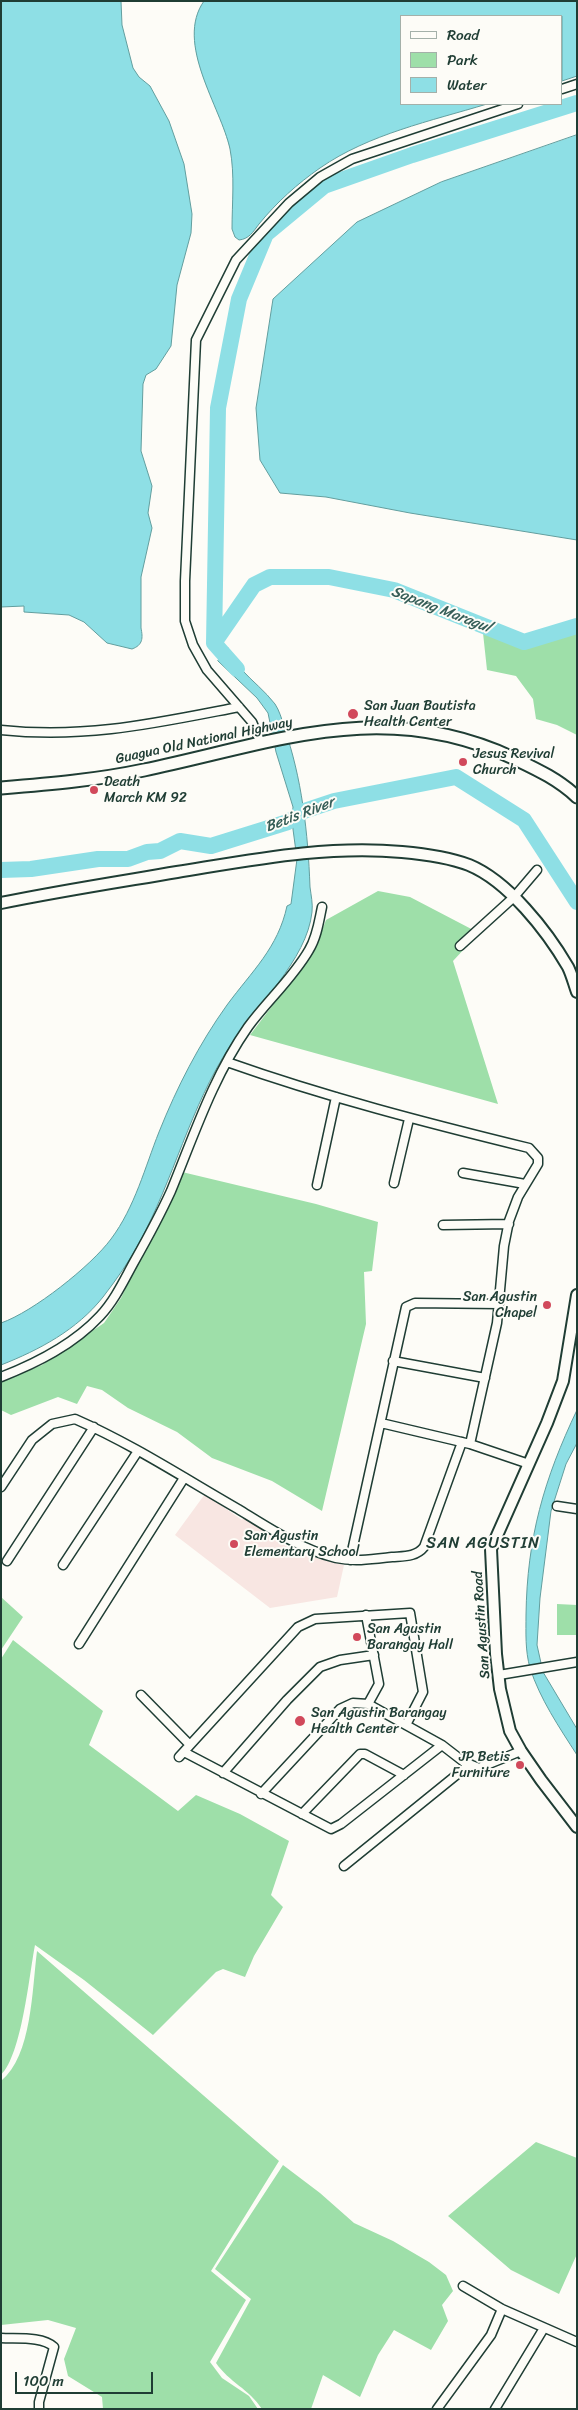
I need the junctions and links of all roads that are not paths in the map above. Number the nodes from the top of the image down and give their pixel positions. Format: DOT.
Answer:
graph roads {
  1 [pos="577,84"];
  2 [pos="563,89"];
  3 [pos="515,105"];
  4 [pos="239,707"];
  5 [pos="1,730"];
  6 [pos="264,741"];
  7 [pos="1,788"];
  8 [pos="577,797"];
  9 [pos="537,870"];
  10 [pos="514,897"];
  11 [pos="1,903"];
  12 [pos="322,907"];
  13 [pos="460,946"];
  14 [pos="577,992"];
  15 [pos="227,1062"];
  16 [pos="336,1097"];
  17 [pos="409,1119"];
  18 [pos="463,1173"];
  19 [pos="394,1184"];
  20 [pos="525,1184"];
  21 [pos="316,1186"];
  22 [pos="509,1224"];
  23 [pos="443,1225"];
  24 [pos="577,1295"];
  25 [pos="499,1304"];
  26 [pos="394,1361"];
  27 [pos="1,1377"];
  28 [pos="486,1378"];
  29 [pos="381,1423"];
  30 [pos="94,1427"];
  31 [pos="466,1443"];
  32 [pos="138,1451"];
  33 [pos="528,1464"];
  34 [pos="184,1478"];
  35 [pos="1,1487"];
  36 [pos="557,1506"];
  37 [pos="577,1509"];
  38 [pos="350,1560"];
  39 [pos="7,1561"];
  40 [pos="63,1565"];
  41 [pos="366,1615"];
  42 [pos="79,1644"];
  43 [pos="374,1655"];
  44 [pos="577,1662"];
  45 [pos="499,1675"];
  46 [pos="141,1695"];
  47 [pos="368,1704"];
  48 [pos="406,1725"];
  49 [pos="190,1745"];
  50 [pos="442,1745"];
  51 [pos="520,1751"];
  52 [pos="470,1764"];
  53 [pos="223,1773"];
  54 [pos="404,1775"];
  55 [pos="261,1794"];
  56 [pos="302,1814"];
  57 [pos="577,1827"];
  58 [pos="344,1866"];
  59 [pos="463,2286"];
  60 [pos="502,2309"];
  61 [pos="544,2328"];
  62 [pos="1,2338"];
  63 [pos="577,2342"];
  64 [pos="39,2409"];
  65 [pos="437,2409"];
  66 [pos="495,2409"];
  1 -- 2 [label="street"];
  3 -- 4 [label="street"];
  4 -- 5 [label="street"];
  4 -- 6 [label="street"];
  6 -- 7 [label="main road, Guagua Old National Highway"];
  6 -- 8 [label="main road, Guagua Old National Highway"];
  9 -- 10 [label="street"];
  10 -- 11 [label="street"];
  10 -- 13 [label="street"];
  10 -- 14 [label="street"];
  12 -- 15 [label="street"];
  15 -- 16 [label="street"];
  15 -- 27 [label="street"];
  16 -- 17 [label="street"];
  16 -- 21 [label="street"];
  17 -- 19 [label="street"];
  17 -- 20 [label="street"];
  18 -- 20 [label="street"];
  20 -- 22 [label="street"];
  22 -- 23 [label="street"];
  22 -- 25 [label="street"];
  24 -- 33 [label="street, San Agustin Road"];
  25 -- 26 [label="street"];
  25 -- 28 [label="street"];
  26 -- 28 [label="street"];
  26 -- 29 [label="street"];
  28 -- 31 [label="street"];
  29 -- 31 [label="street"];
  29 -- 38 [label="street"];
  30 -- 32 [label="street"];
  30 -- 35 [label="street"];
  30 -- 39 [label="street"];
  31 -- 33 [label="street"];
  31 -- 38 [label="street"];
  32 -- 34 [label="street"];
  32 -- 40 [label="street"];
  33 -- 45 [label="street, San Agustin Road"];
  34 -- 38 [label="street"];
  34 -- 42 [label="street"];
  36 -- 37 [label="street"];
  41 -- 43 [label="street"];
  41 -- 48 [label="street"];
  41 -- 49 [label="street"];
  43 -- 47 [label="street"];
  43 -- 53 [label="street"];
  44 -- 45 [label="street"];
  45 -- 51 [label="street, San Agustin Road"];
  46 -- 49 [label="street"];
  47 -- 48 [label="street"];
  47 -- 55 [label="street"];
  48 -- 50 [label="street"];
  49 -- 53 [label="street"];
  50 -- 52 [label="street"];
  50 -- 54 [label="street"];
  51 -- 52 [label="street"];
  51 -- 57 [label="street, San Agustin Road"];
  52 -- 58 [label="street"];
  53 -- 55 [label="street"];
  54 -- 56 [label="street"];
  54 -- 56 [label="street"];
  55 -- 56 [label="street"];
  59 -- 60 [label="street"];
  60 -- 61 [label="street"];
  60 -- 65 [label="street"];
  61 -- 63 [label="street"];
  61 -- 66 [label="street"];
  62 -- 64 [label="street"];
}
